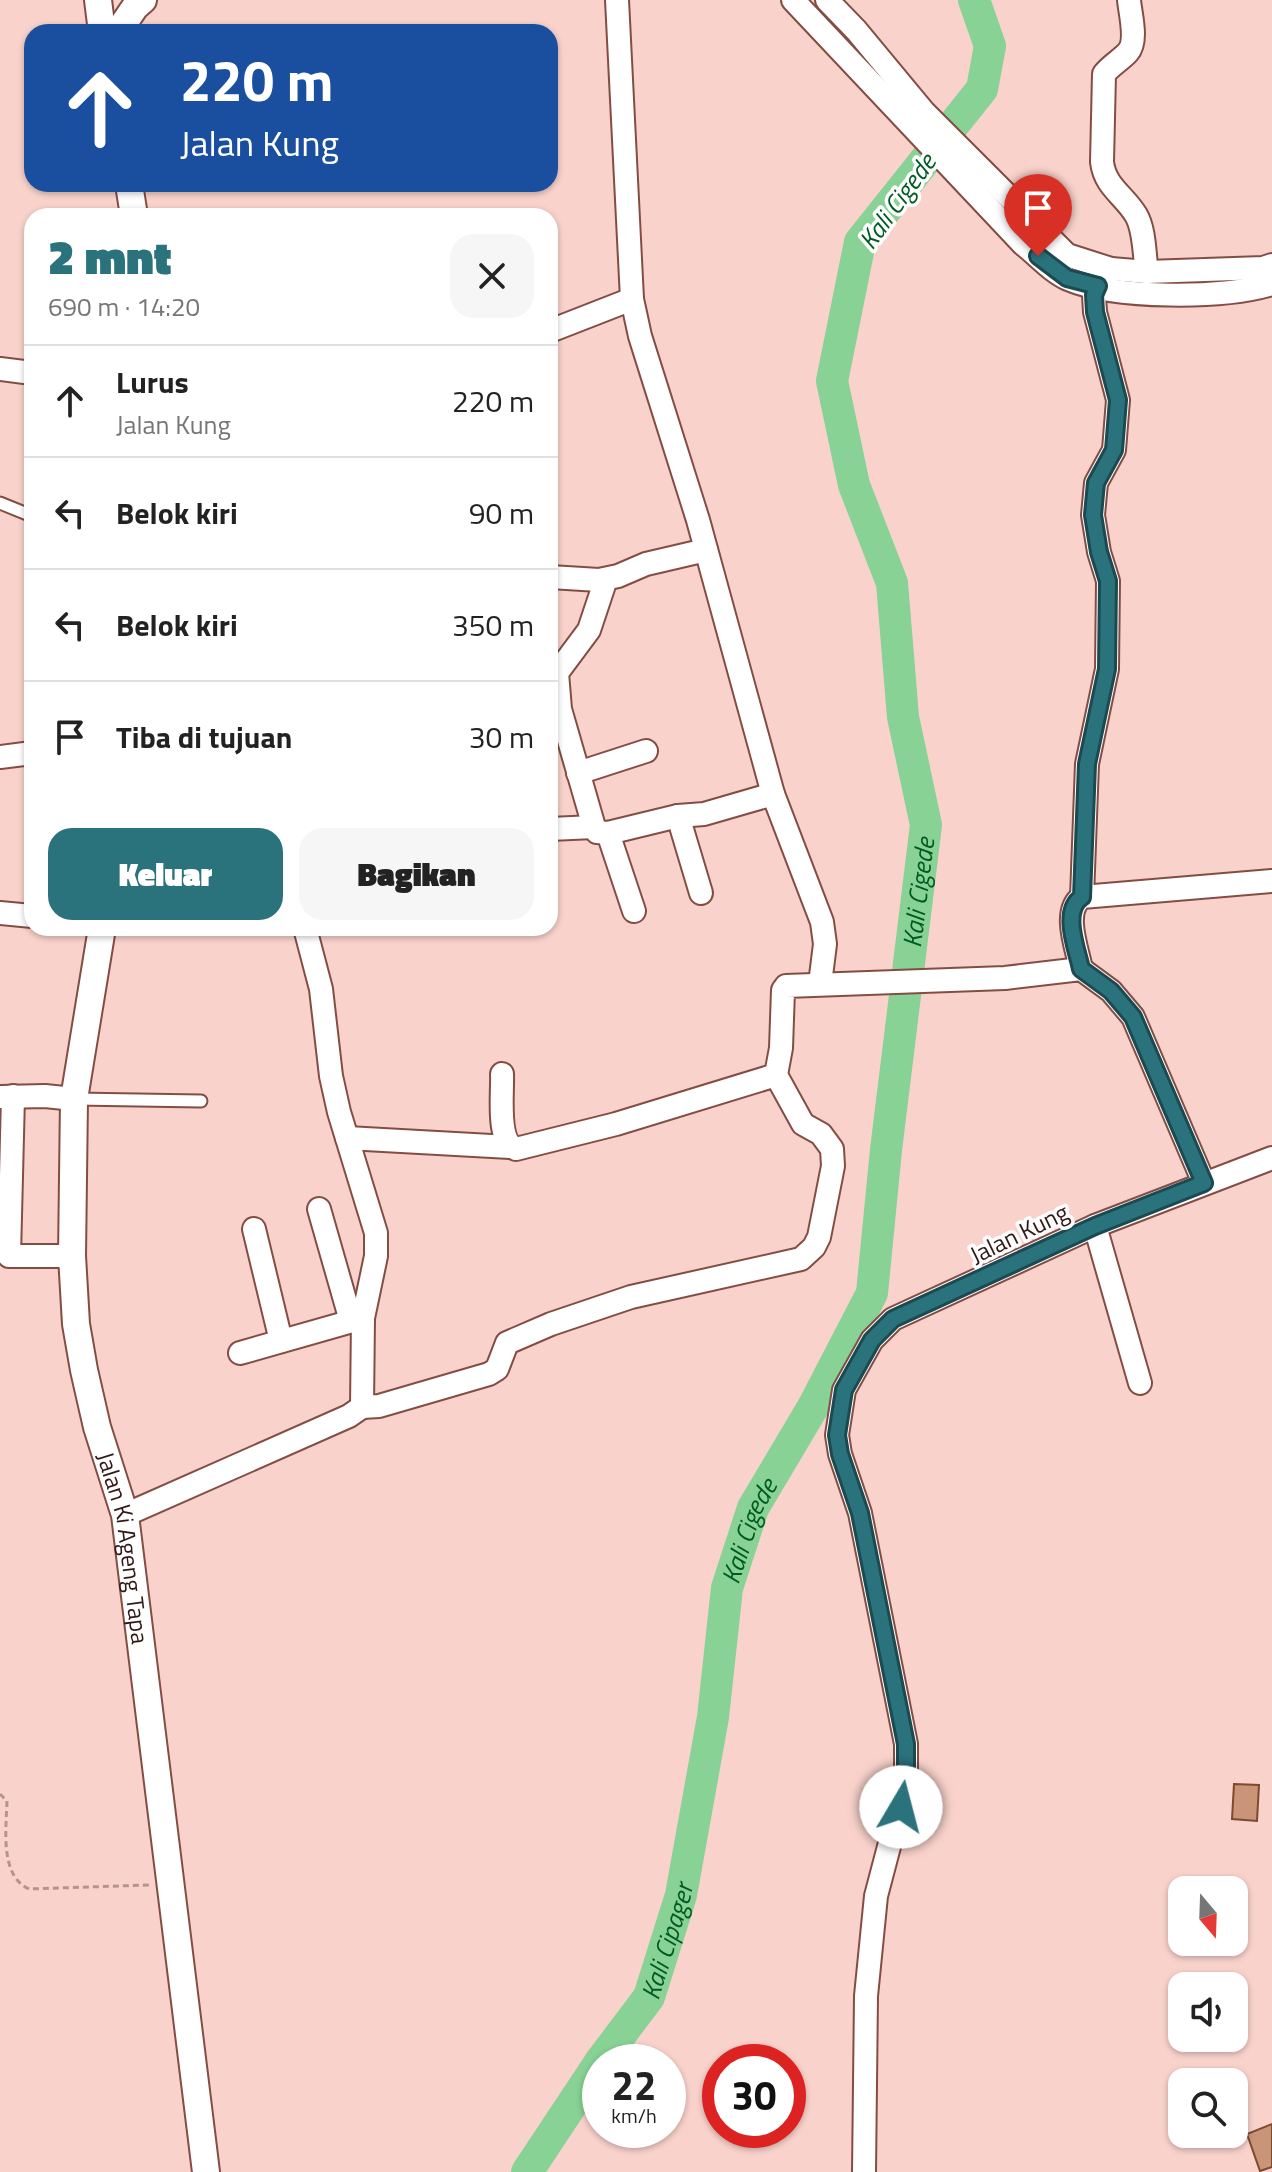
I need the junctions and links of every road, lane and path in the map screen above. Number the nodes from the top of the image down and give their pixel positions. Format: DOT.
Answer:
graph roads {
  1 [pos="98,0"];
  2 [pos="143,0"];
  3 [pos="617,0"];
  4 [pos="793,0"];
  5 [pos="827,0"];
  6 [pos="1129,0"];
  7 [pos="101,24"];
  8 [pos="124,24"];
  9 [pos="918,118"];
  10 [pos="1272,265"];
  11 [pos="1147,272"];
  12 [pos="1105,277"];
  13 [pos="1272,284"];
  14 [pos="632,299"];
  15 [pos="558,328"];
  16 [pos="0,369"];
  17 [pos="24,372"];
  18 [pos="0,503"];
  19 [pos="24,513"];
  20 [pos="706,550"];
  21 [pos="558,578"];
  22 [pos="606,579"];
  23 [pos="558,672"];
  24 [pos="558,685"];
  25 [pos="559,744"];
  26 [pos="646,751"];
  27 [pos="24,754"];
  28 [pos="0,757"];
  29 [pos="578,773"];
  30 [pos="773,794"];
  31 [pos="678,816"];
  32 [pos="558,829"];
  33 [pos="601,830"];
  34 [pos="1272,881"];
  35 [pos="701,893"];
  36 [pos="1082,897"];
  37 [pos="634,911"];
  38 [pos="0,913"];
  39 [pos="24,915"];
  40 [pos="101,936"];
  41 [pos="307,936"];
  42 [pos="1081,969"];
  43 [pos="820,984"];
  44 [pos="502,1074"];
  45 [pos="776,1075"];
  46 [pos="7,1096"];
  47 [pos="74,1099"];
  48 [pos="201,1101"];
  49 [pos="347,1138"];
  50 [pos="510,1147"];
  51 [pos="1272,1158"];
  52 [pos="5,1171"];
  53 [pos="1204,1183"];
  54 [pos="319,1209"];
  55 [pos="1095,1226"];
  56 [pos="254,1229"];
  57 [pos="4,1256"];
  58 [pos="72,1256"];
  59 [pos="357,1320"];
  60 [pos="281,1341"];
  61 [pos="240,1353"];
  62 [pos="1140,1383"];
  63 [pos="362,1407"];
  64 [pos="125,1515"];
  65 [pos="0,1794"];
  66 [pos="169,1885"];
  67 [pos="206,2172"];
  68 [pos="864,2172"];
  1 -- 7 [label="street"];
  2 -- 8 [label="street"];
  3 -- 14 [label="street"];
  4 -- 9 [label="street"];
  5 -- 9 [label="street"];
  6 -- 11 [label="street"];
  9 -- 12 [label="street"];
  10 -- 11 [label="street"];
  11 -- 12 [label="street"];
  12 -- 13 [label="street"];
  12 -- 36 [label="street"];
  14 -- 15 [label="street"];
  14 -- 20 [label="street"];
  16 -- 17 [label="street"];
  18 -- 19 [label="lane"];
  20 -- 22 [label="street"];
  20 -- 30 [label="street"];
  21 -- 22 [label="street"];
  22 -- 23 [label="street"];
  24 -- 25 [label="street"];
  25 -- 29 [label="street"];
  26 -- 29 [label="street"];
  27 -- 28 [label="street"];
  29 -- 33 [label="street"];
  30 -- 31 [label="street"];
  30 -- 43 [label="street"];
  31 -- 33 [label="street"];
  31 -- 35 [label="street"];
  32 -- 33 [label="street"];
  33 -- 37 [label="street"];
  34 -- 36 [label="street"];
  36 -- 42 [label="street"];
  38 -- 39 [label="street"];
  40 -- 47 [label="street, Jalan Ki Ageng Tapa"];
  41 -- 49 [label="street"];
  42 -- 43 [label="street"];
  42 -- 53 [label="street"];
  43 -- 45 [label="street"];
  44 -- 50 [label="street"];
  45 -- 50 [label="street"];
  45 -- 63 [label="street"];
  46 -- 47 [label="street"];
  46 -- 52 [label="street"];
  47 -- 48 [label="lane"];
  47 -- 58 [label="street, Jalan Ki Ageng Tapa"];
  49 -- 50 [label="street"];
  49 -- 59 [label="street"];
  51 -- 53 [label="street, Jalan Kung"];
  52 -- 57 [label="street"];
  53 -- 55 [label="street, Jalan Kung"];
  54 -- 59 [label="street"];
  55 -- 62 [label="street"];
  55 -- 68 [label="street, Jalan Kung"];
  56 -- 60 [label="street"];
  57 -- 58 [label="street"];
  58 -- 64 [label="street, Jalan Ki Ageng Tapa"];
  59 -- 60 [label="street"];
  59 -- 63 [label="street"];
  60 -- 61 [label="street"];
  63 -- 64 [label="street"];
  64 -- 66 [label="street, Jalan Ki Ageng Tapa"];
  65 -- 66 [label="path"];
  66 -- 67 [label="street, Jalan Ki Ageng Tapa"];
}
